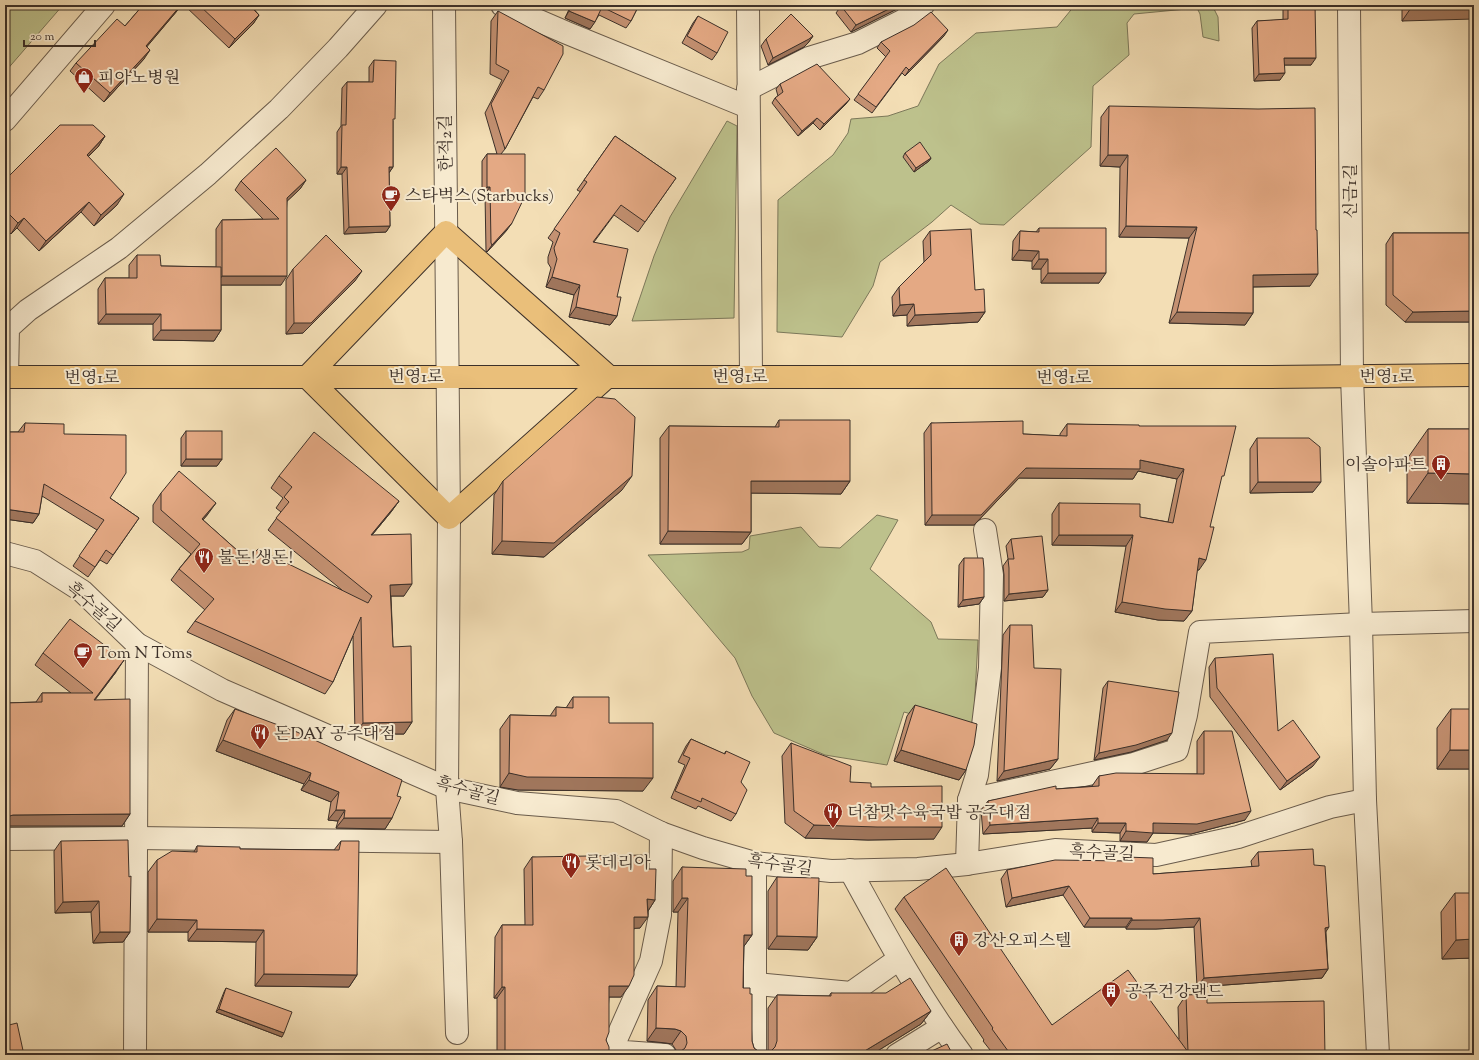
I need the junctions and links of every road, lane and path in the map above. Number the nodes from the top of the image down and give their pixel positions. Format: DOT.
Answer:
graph roads {
  1 [pos="104,5"];
  2 [pos="376,5"];
  3 [pos="444,5"];
  4 [pos="502,5"];
  5 [pos="748,5"];
  6 [pos="922,5"];
  7 [pos="1349,5"];
  8 [pos="748,98"];
  9 [pos="5,120"];
  10 [pos="446,232"];
  11 [pos="1474,375"];
  12 [pos="307,376"];
  13 [pos="448,376"];
  14 [pos="608,376"];
  15 [pos="751,376"];
  16 [pos="1352,376"];
  17 [pos="6,377"];
  18 [pos="449,518"];
  19 [pos="985,530"];
  20 [pos="5,553"];
  21 [pos="1474,622"];
  22 [pos="1361,624"];
  23 [pos="137,644"];
  24 [pos="447,788"];
  25 [pos="969,800"];
  26 [pos="1365,800"];
  27 [pos="661,833"];
  28 [pos="137,838"];
  29 [pos="5,839"];
  30 [pos="451,842"];
  31 [pos="755,863"];
  32 [pos="967,864"];
  33 [pos="850,870"];
  34 [pos="899,959"];
  35 [pos="756,984"];
  36 [pos="942,1027"];
  37 [pos="457,1033"];
  38 [pos="135,1055"];
  39 [pos="665,1055"];
  40 [pos="754,1055"];
  41 [pos="897,1055"];
  42 [pos="962,1055"];
  43 [pos="1378,1055"];
  1 -- 9 [label="street"];
  2 -- 17 [label="street"];
  3 -- 10 [label="street, 한적2길"];
  4 -- 8 [label="street"];
  5 -- 8 [label="street"];
  6 -- 8 [label="street"];
  7 -- 16 [label="street, 신금1길"];
  8 -- 15 [label="street"];
  10 -- 12 [label="main road"];
  10 -- 13 [label="street, 한적2길"];
  10 -- 14 [label="main road"];
  11 -- 16 [label="main road, 번영1로"];
  12 -- 13 [label="main road, 번영1로"];
  12 -- 17 [label="main road, 번영1로"];
  12 -- 18 [label="main road"];
  13 -- 14 [label="main road, 번영1로"];
  13 -- 18 [label="street, 한적2길"];
  14 -- 15 [label="main road, 번영1로"];
  14 -- 18 [label="main road"];
  15 -- 16 [label="main road, 번영1로"];
  16 -- 22 [label="street, 신금1길"];
  18 -- 24 [label="street, 한적2길"];
  19 -- 25 [label="street"];
  20 -- 23 [label="street, 흑수골길"];
  21 -- 22 [label="street"];
  22 -- 25 [label="street"];
  22 -- 26 [label="street, 신금1길"];
  23 -- 24 [label="street, 흑수골길"];
  23 -- 28 [label="street"];
  24 -- 27 [label="street, 흑수골길"];
  24 -- 30 [label="street, 한적2길"];
  25 -- 32 [label="street"];
  26 -- 32 [label="street, 흑수골길"];
  26 -- 43 [label="street"];
  27 -- 31 [label="street, 흑수골길"];
  27 -- 39 [label="street"];
  28 -- 29 [label="street"];
  28 -- 30 [label="street"];
  28 -- 38 [label="street"];
  30 -- 37 [label="street, 한적2길"];
  31 -- 33 [label="street, 흑수골길"];
  31 -- 35 [label="street"];
  32 -- 33 [label="street, 흑수골길"];
  33 -- 34 [label="street"];
  34 -- 35 [label="street"];
  34 -- 36 [label="street"];
  35 -- 40 [label="street"];
  36 -- 41 [label="street"];
  36 -- 42 [label="street"];
}
